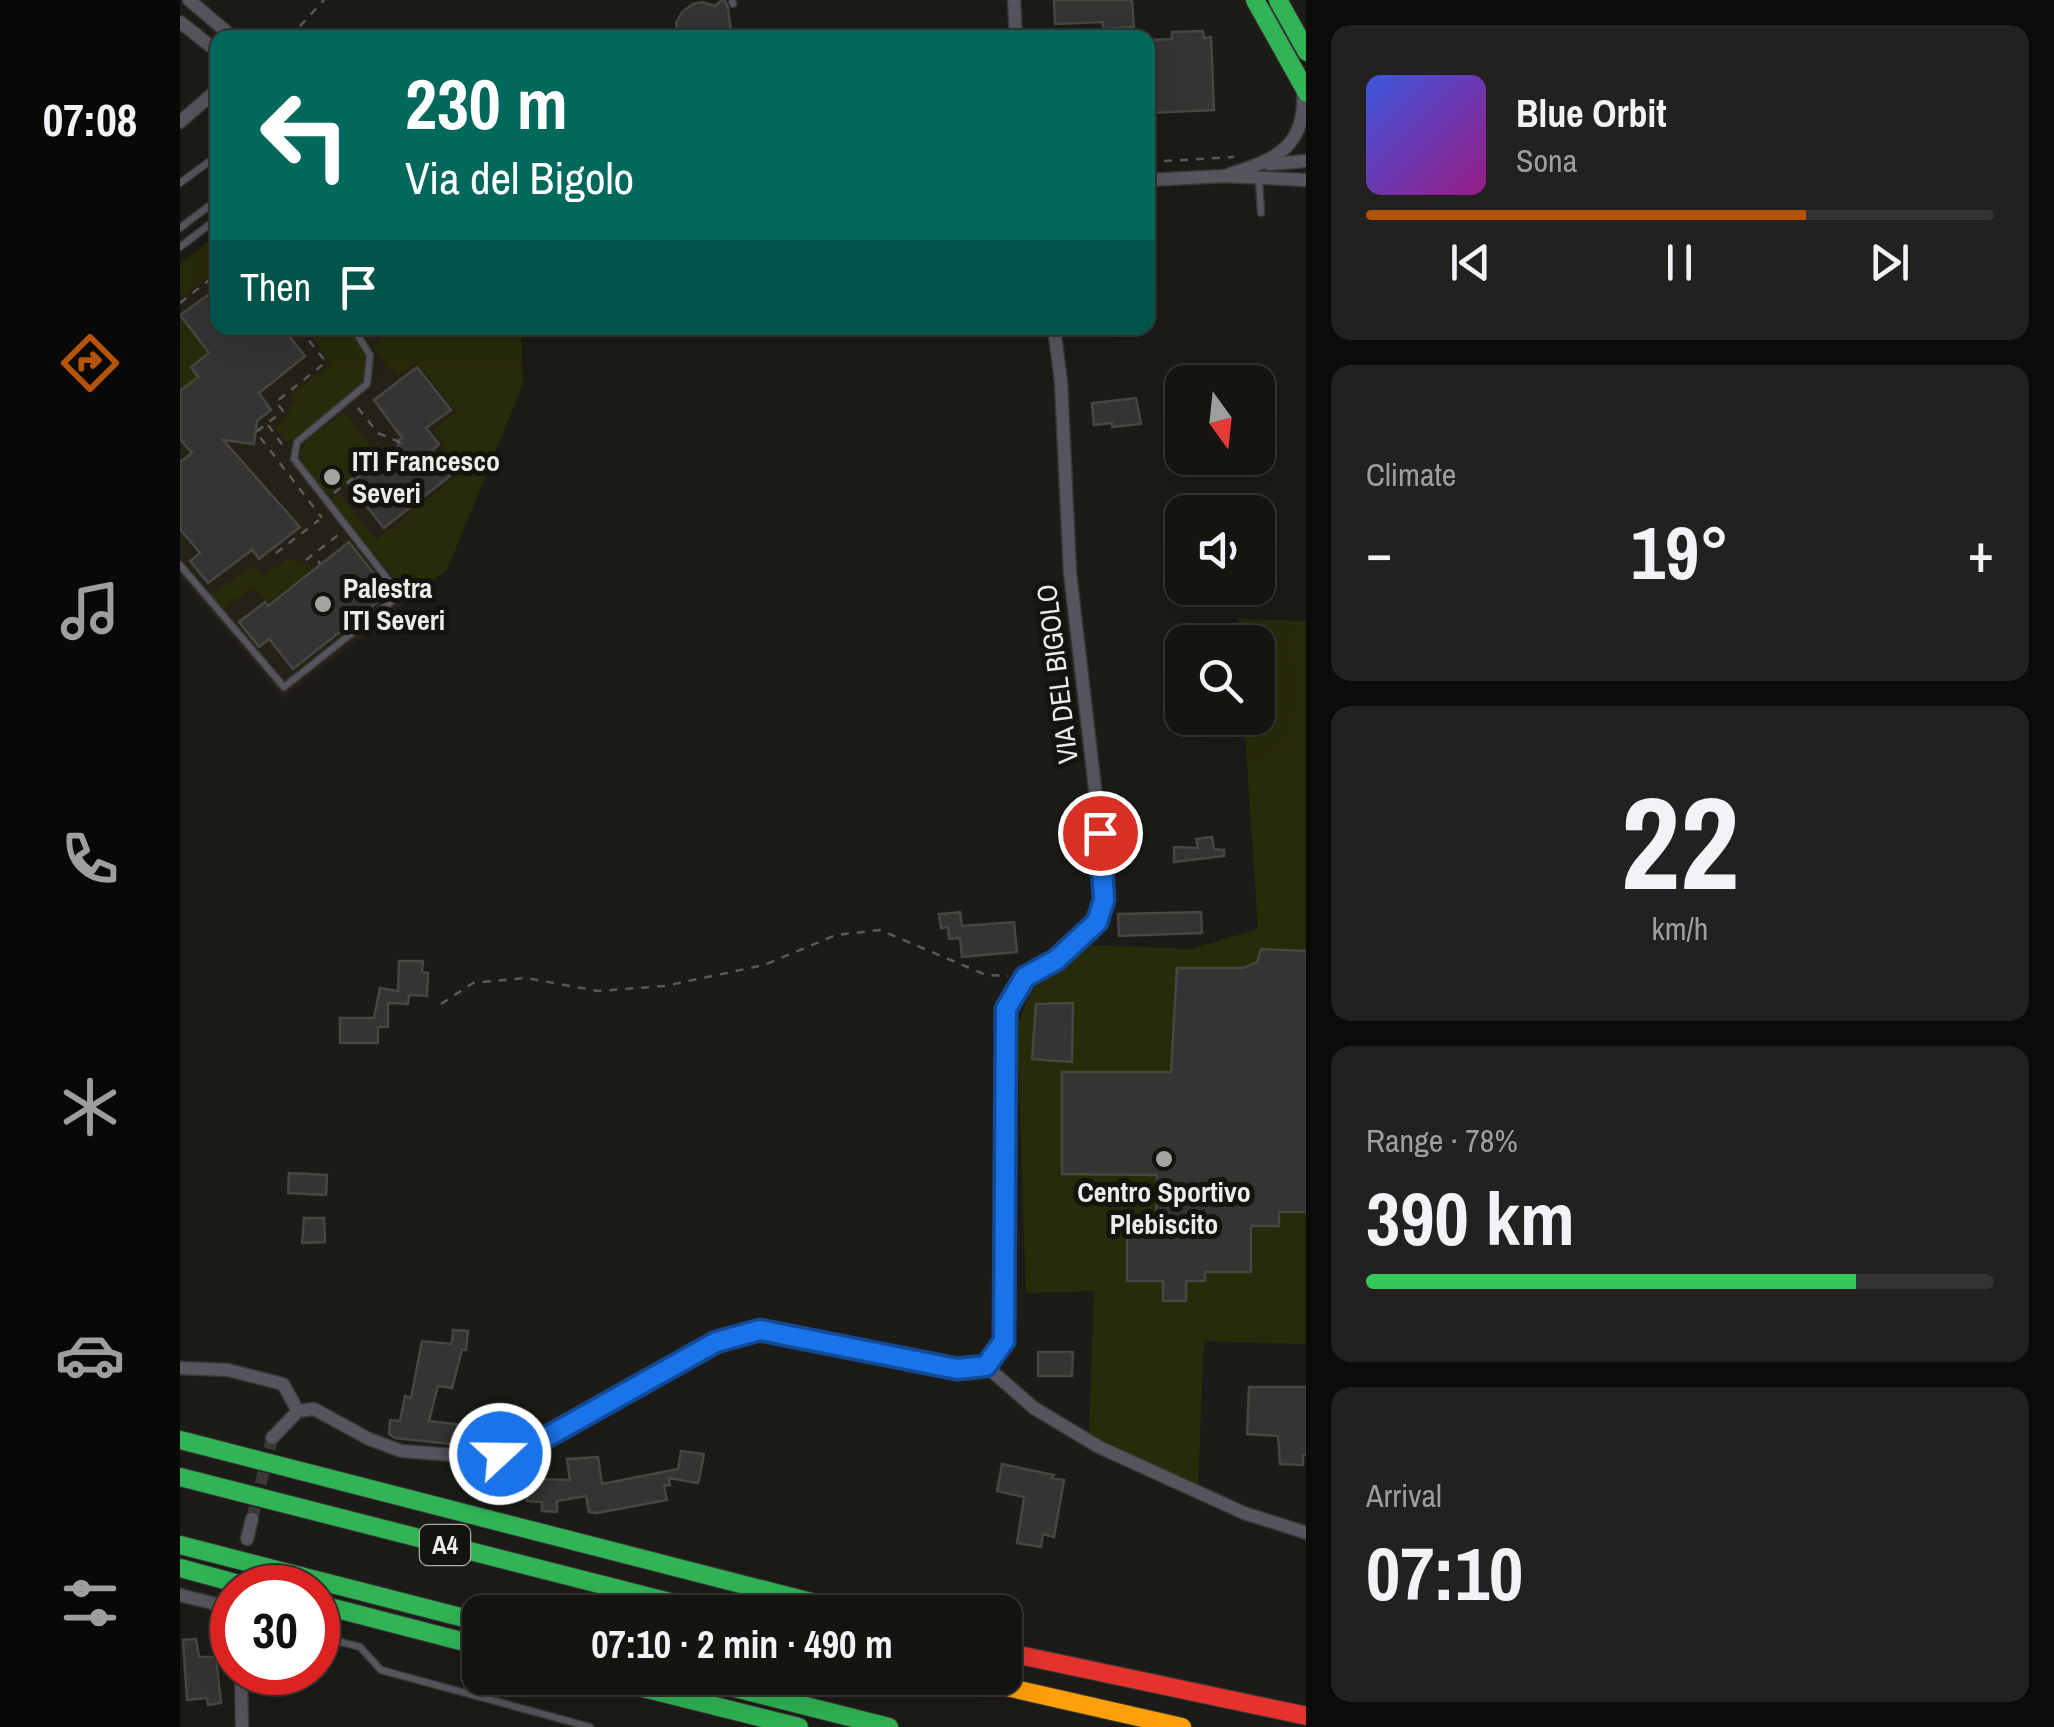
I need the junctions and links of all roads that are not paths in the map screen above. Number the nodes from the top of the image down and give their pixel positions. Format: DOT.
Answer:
graph roads {
  1 [pos="189,0"];
  2 [pos="1014,0"];
  3 [pos="1255,0"];
  4 [pos="1278,0"];
  5 [pos="180,22"];
  6 [pos="225,30"];
  7 [pos="1016,30"];
  8 [pos="210,46"];
  9 [pos="1306,52"];
  10 [pos="1304,89"];
  11 [pos="210,95"];
  12 [pos="180,122"];
  13 [pos="210,161"];
  14 [pos="1306,161"];
  15 [pos="1260,165"];
  16 [pos="1224,176"];
  17 [pos="1155,180"];
  18 [pos="1259,180"];
  19 [pos="1306,180"];
  20 [pos="180,183"];
  21 [pos="210,205"];
  22 [pos="1261,213"];
  23 [pos="210,224"];
  24 [pos="180,228"];
  25 [pos="180,247"];
  26 [pos="357,335"];
  27 [pos="1055,335"];
  28 [pos="180,565"];
  29 [pos="986,1366"];
  30 [pos="180,1368"];
  31 [pos="298,1411"];
  32 [pos="272,1438"];
  33 [pos="180,1440"];
  34 [pos="180,1476"];
  35 [pos="252,1518"];
  36 [pos="1306,1533"];
  37 [pos="248,1540"];
  38 [pos="180,1545"];
  39 [pos="180,1568"];
  40 [pos="210,1576"];
  41 [pos="180,1595"];
  42 [pos="644,1595"];
  43 [pos="784,1595"];
  44 [pos="210,1602"];
  45 [pos="340,1610"];
  46 [pos="462,1617"];
  47 [pos="462,1641"];
  48 [pos="340,1642"];
  49 [pos="1022,1656"];
  50 [pos="1022,1691"];
  51 [pos="241,1695"];
  52 [pos="671,1695"];
  53 [pos="763,1695"];
  54 [pos="1306,1716"];
  55 [pos="242,1727"];
  56 [pos="590,1727"];
  57 [pos="799,1727"];
  58 [pos="890,1727"];
  59 [pos="1182,1727"];
  1 -- 6 [label="street"];
  2 -- 7 [label="street"];
  3 -- 10 [label="main road"];
  4 -- 9 [label="main road"];
  5 -- 8 [label="street"];
  10 -- 15 [label="street"];
  11 -- 12 [label="street"];
  13 -- 20 [label="lane"];
  14 -- 15 [label="street"];
  15 -- 16 [label="street"];
  16 -- 17 [label="street"];
  16 -- 18 [label="street"];
  18 -- 19 [label="street"];
  18 -- 22 [label="lane"];
  21 -- 24 [label="lane"];
  23 -- 25 [label="lane"];
  26 -- 28 [label="lane"];
  27 -- 29 [label="street, VIA DEL BIGOLO"];
  29 -- 31 [label="street"];
  29 -- 36 [label="street"];
  30 -- 31 [label="street"];
  31 -- 32 [label="street"];
  33 -- 43 [label="main road, A4"];
  34 -- 42 [label="main road, A4"];
  35 -- 37 [label="street"];
  38 -- 46 [label="main road"];
  39 -- 40 [label="main road"];
  41 -- 44 [label="street"];
  45 -- 47 [label="main road"];
  48 -- 56 [label="lane"];
  49 -- 54 [label="main road"];
  50 -- 59 [label="main road"];
  51 -- 55 [label="street"];
  52 -- 57 [label="main road"];
  53 -- 58 [label="main road"];
}
